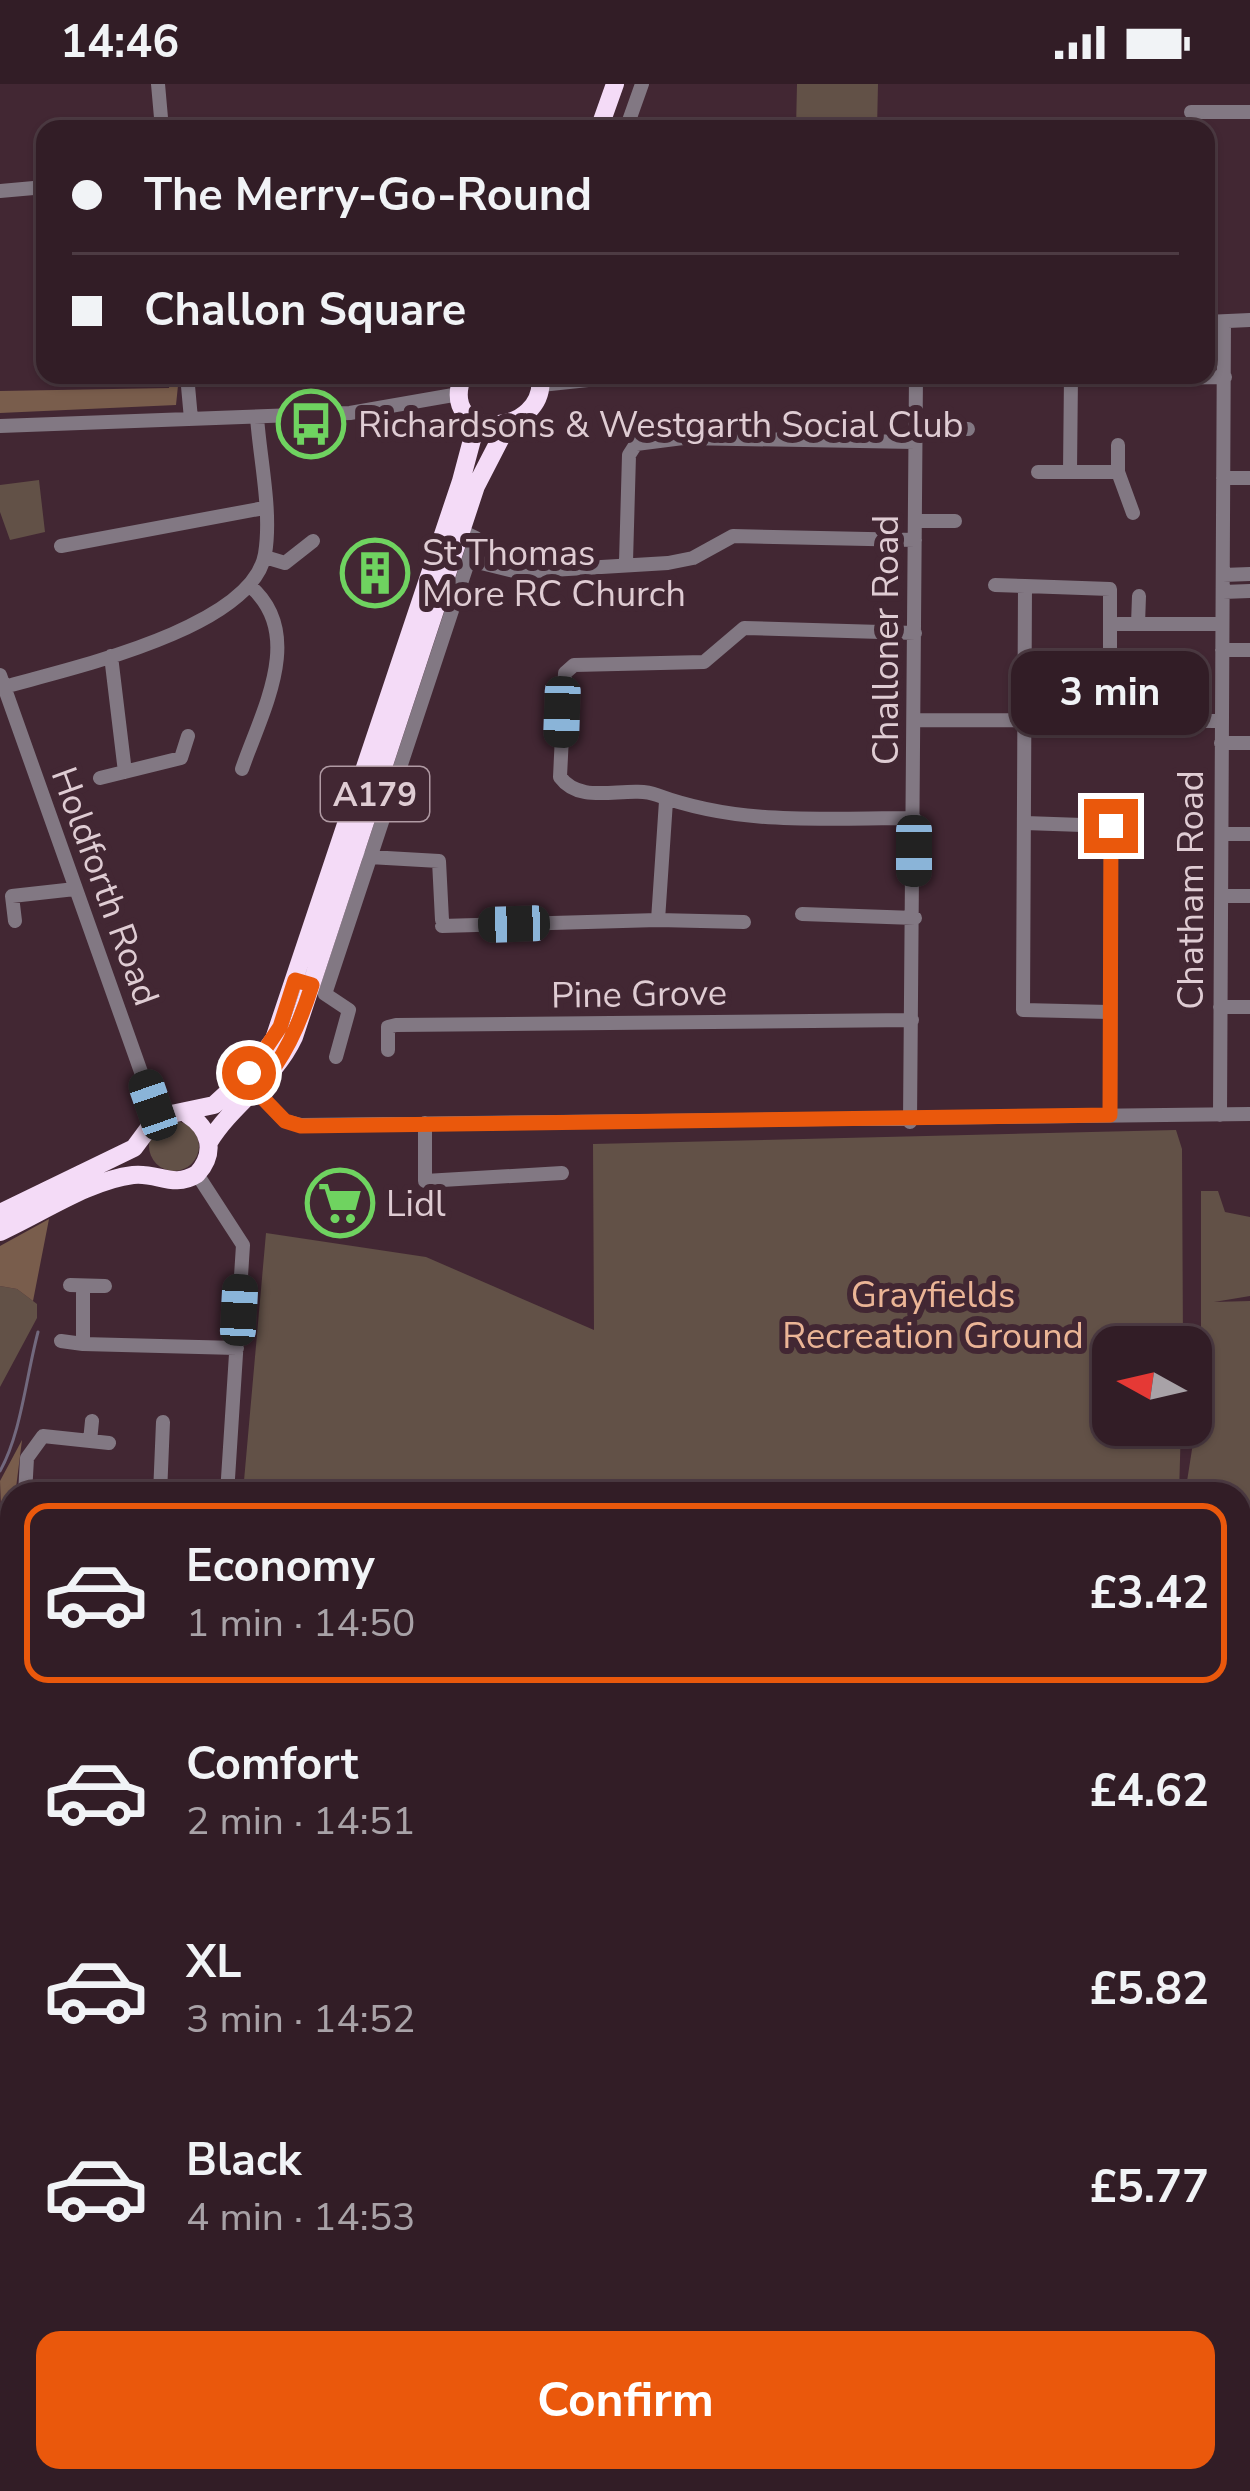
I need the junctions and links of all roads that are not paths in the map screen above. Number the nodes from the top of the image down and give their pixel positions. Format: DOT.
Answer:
graph roads {
  1 [pos="158,84"];
  2 [pos="615,84"];
  3 [pos="642,84"];
  4 [pos="1191,112"];
  5 [pos="1250,112"];
  6 [pos="161,120"];
  7 [pos="602,120"];
  8 [pos="629,120"];
  9 [pos="36,188"];
  10 [pos="0,191"];
  11 [pos="1250,320"];
  12 [pos="1215,322"];
  13 [pos="1224,322"];
  14 [pos="1215,377"];
  15 [pos="1225,377"];
  16 [pos="188,384"];
  17 [pos="540,384"];
  18 [pos="916,384"];
  19 [pos="1070,384"];
  20 [pos="461,385"];
  21 [pos="257,417"];
  22 [pos="191,419"];
  23 [pos="471,419"];
  24 [pos="0,426"];
  25 [pos="507,426"];
  26 [pos="968,429"];
  27 [pos="915,435"];
  28 [pos="1118,446"];
  29 [pos="1038,472"];
  30 [pos="1070,472"];
  31 [pos="1118,472"];
  32 [pos="1223,478"];
  33 [pos="1250,478"];
  34 [pos="264,508"];
  35 [pos="1133,513"];
  36 [pos="915,521"];
  37 [pos="956,521"];
  38 [pos="454,528"];
  39 [pos="915,540"];
  40 [pos="313,541"];
  41 [pos="61,546"];
  42 [pos="265,556"];
  43 [pos="469,560"];
  44 [pos="626,562"];
  45 [pos="1250,574"];
  46 [pos="1223,575"];
  47 [pos="995,585"];
  48 [pos="250,586"];
  49 [pos="1025,586"];
  50 [pos="1250,591"];
  51 [pos="1222,592"];
  52 [pos="1138,596"];
  53 [pos="1118,624"];
  54 [pos="1138,624"];
  55 [pos="1222,624"];
  56 [pos="915,633"];
  57 [pos="1222,650"];
  58 [pos="1250,650"];
  59 [pos="111,656"];
  60 [pos="2,681"];
  61 [pos="914,720"];
  62 [pos="1023,721"];
  63 [pos="1221,721"];
  64 [pos="1110,722"];
  65 [pos="188,736"];
  66 [pos="1221,743"];
  67 [pos="1250,743"];
  68 [pos="242,769"];
  69 [pos="125,772"];
  70 [pos="100,778"];
  71 [pos="666,801"];
  72 [pos="914,818"];
  73 [pos="1025,823"];
  74 [pos="1222,834"];
  75 [pos="1250,834"];
  76 [pos="368,857"];
  77 [pos="75,889"];
  78 [pos="1221,896"];
  79 [pos="1250,896"];
  80 [pos="802,914"];
  81 [pos="915,918"];
  82 [pos="658,920"];
  83 [pos="15,921"];
  84 [pos="745,922"];
  85 [pos="312,983"];
  86 [pos="1220,1007"];
  87 [pos="1250,1007"];
  88 [pos="1109,1012"];
  89 [pos="912,1020"];
  90 [pos="388,1050"];
  91 [pos="336,1057"];
  92 [pos="256,1091"];
  93 [pos="187,1114"];
  94 [pos="1220,1114"];
  95 [pos="1250,1114"];
  96 [pos="1110,1115"];
  97 [pos="157,1117"];
  98 [pos="910,1122"];
  99 [pos="425,1123"];
  100 [pos="140,1142"];
  101 [pos="209,1142"];
  102 [pos="562,1173"];
  103 [pos="197,1174"];
  104 [pos="153,1175"];
  105 [pos="0,1214"];
  106 [pos="0,1232"];
  107 [pos="105,1286"];
  108 [pos="61,1341"];
  109 [pos="82,1344"];
  110 [pos="237,1348"];
  111 [pos="92,1421"];
  112 [pos="157,1428"];
  113 [pos="90,1441"];
  114 [pos="109,1443"];
  115 [pos="26,1482"];
  116 [pos="159,1482"];
  117 [pos="227,1482"];
  1 -- 6 [label="street"];
  2 -- 7 [label="highway"];
  3 -- 8 [label="street"];
  4 -- 5 [label="street"];
  9 -- 10 [label="street"];
  11 -- 13 [label="street"];
  12 -- 13 [label="street"];
  13 -- 15 [label="street, Chatham Road"];
  14 -- 15 [label="street"];
  15 -- 32 [label="street, Chatham Road"];
  16 -- 22 [label="street"];
  17 -- 25 [label="highway, A179"];
  18 -- 27 [label="street, Challoner Road"];
  19 -- 30 [label="street"];
  20 -- 21 [label="street"];
  20 -- 23 [label="highway"];
  21 -- 22 [label="street"];
  21 -- 34 [label="street"];
  22 -- 24 [label="street"];
  23 -- 25 [label="highway"];
  23 -- 38 [label="highway, A179"];
  25 -- 38 [label="highway, A179"];
  26 -- 27 [label="street"];
  27 -- 36 [label="street, Challoner Road"];
  27 -- 44 [label="street"];
  28 -- 31 [label="street"];
  29 -- 30 [label="street"];
  30 -- 31 [label="street"];
  31 -- 35 [label="street"];
  32 -- 33 [label="street"];
  32 -- 46 [label="street, Chatham Road"];
  34 -- 41 [label="street"];
  34 -- 42 [label="street"];
  36 -- 37 [label="street"];
  36 -- 39 [label="street, Challoner Road"];
  38 -- 43 [label="street"];
  38 -- 85 [label="highway, A179"];
  39 -- 44 [label="street"];
  39 -- 56 [label="street, Challoner Road"];
  40 -- 42 [label="street"];
  42 -- 48 [label="street"];
  43 -- 44 [label="street"];
  43 -- 76 [label="street"];
  45 -- 46 [label="street"];
  46 -- 51 [label="street, Chatham Road"];
  47 -- 49 [label="street"];
  48 -- 59 [label="street"];
  48 -- 68 [label="street"];
  49 -- 62 [label="street"];
  49 -- 64 [label="street"];
  50 -- 51 [label="street"];
  51 -- 55 [label="street, Chatham Road"];
  52 -- 54 [label="street"];
  53 -- 54 [label="street"];
  54 -- 55 [label="street"];
  55 -- 57 [label="street, Chatham Road"];
  56 -- 61 [label="street, Challoner Road"];
  56 -- 71 [label="street"];
  57 -- 58 [label="street"];
  57 -- 63 [label="street, Chatham Road"];
  59 -- 60 [label="street"];
  59 -- 69 [label="street"];
  60 -- 77 [label="street, Holdforth Road"];
  61 -- 62 [label="street"];
  61 -- 72 [label="street, Challoner Road"];
  62 -- 64 [label="street"];
  62 -- 73 [label="street"];
  63 -- 64 [label="street"];
  63 -- 66 [label="street, Chatham Road"];
  65 -- 69 [label="street"];
  66 -- 67 [label="street"];
  66 -- 74 [label="street, Chatham Road"];
  69 -- 70 [label="street"];
  71 -- 72 [label="street"];
  71 -- 82 [label="street"];
  72 -- 81 [label="street, Challoner Road"];
  73 -- 88 [label="street"];
  73 -- 88 [label="street"];
  74 -- 75 [label="street"];
  74 -- 78 [label="street, Chatham Road"];
  76 -- 82 [label="street"];
  76 -- 85 [label="street"];
  77 -- 83 [label="street"];
  77 -- 97 [label="street, Holdforth Road"];
  78 -- 79 [label="street"];
  78 -- 86 [label="street, Chatham Road"];
  80 -- 81 [label="street"];
  81 -- 89 [label="street, Challoner Road"];
  82 -- 84 [label="street"];
  85 -- 91 [label="street"];
  85 -- 92 [label="highway, A179"];
  85 -- 93 [label="highway, A179"];
  86 -- 87 [label="street"];
  86 -- 94 [label="street, Chatham Road"];
  88 -- 96 [label="street"];
  89 -- 90 [label="street, Pine Grove"];
  89 -- 98 [label="street, Challoner Road"];
  92 -- 99 [label="street"];
  92 -- 101 [label="highway, A179"];
  93 -- 97 [label="highway"];
  93 -- 101 [label="highway"];
  94 -- 95 [label="street"];
  94 -- 96 [label="street"];
  96 -- 98 [label="street"];
  97 -- 100 [label="highway"];
  98 -- 99 [label="street"];
  99 -- 102 [label="street"];
  100 -- 104 [label="highway"];
  100 -- 105 [label="highway"];
  101 -- 103 [label="highway"];
  103 -- 104 [label="highway"];
  103 -- 110 [label="street"];
  104 -- 106 [label="highway"];
  107 -- 109 [label="street"];
  108 -- 109 [label="street"];
  109 -- 110 [label="street"];
  110 -- 117 [label="street"];
  111 -- 113 [label="street"];
  112 -- 116 [label="street"];
  113 -- 114 [label="street"];
  113 -- 115 [label="street"];
}
